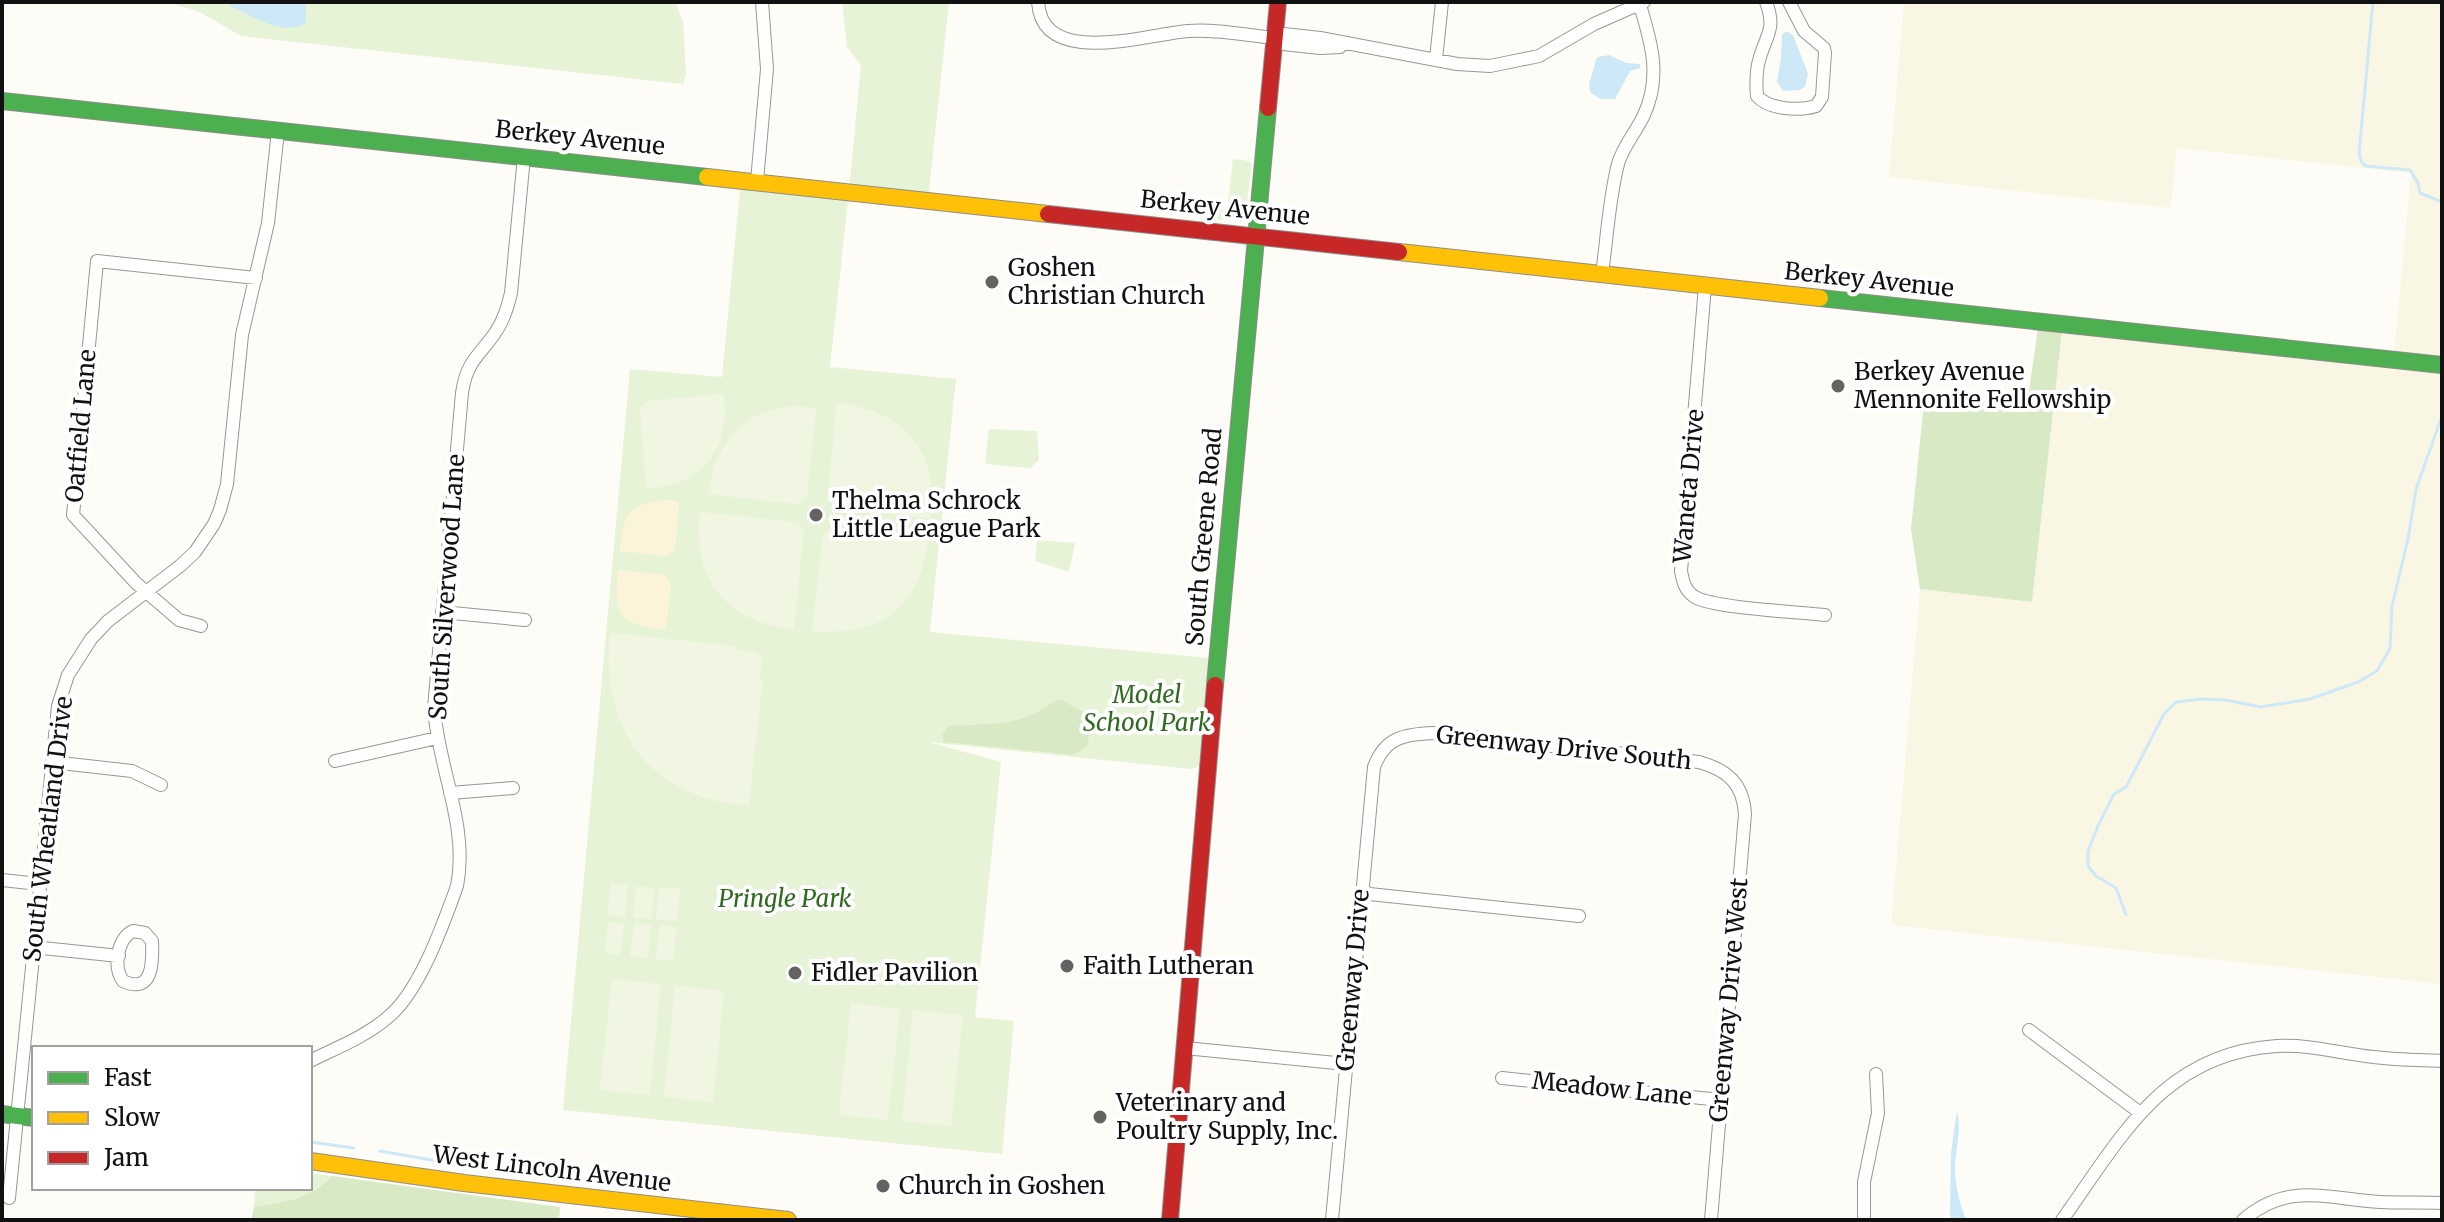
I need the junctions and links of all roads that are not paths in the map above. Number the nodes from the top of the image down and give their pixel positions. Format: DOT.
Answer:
graph roads {
  1 [pos="762,2"];
  2 [pos="1038,2"];
  3 [pos="1278,2"];
  4 [pos="1442,2"];
  5 [pos="1641,2"];
  6 [pos="1766,2"];
  7 [pos="1789,2"];
  8 [pos="1274,38"];
  9 [pos="1436,59"];
  10 [pos="2,101"];
  11 [pos="278,131"];
  12 [pos="524,157"];
  13 [pos="757,181"];
  14 [pos="1256,235"];
  15 [pos="1602,274"];
  16 [pos="256,278"];
  17 [pos="1705,286"];
  18 [pos="2442,365"];
  19 [pos="146,592"];
  20 [pos="442,612"];
  21 [pos="1825,615"];
  22 [pos="525,620"];
  23 [pos="201,626"];
  24 [pos="437,738"];
  25 [pos="1388,744"];
  26 [pos="335,761"];
  27 [pos="52,762"];
  28 [pos="1736,782"];
  29 [pos="161,785"];
  30 [pos="513,788"];
  31 [pos="450,793"];
  32 [pos="2,880"];
  33 [pos="39,884"];
  34 [pos="1360,893"];
  35 [pos="1579,916"];
  36 [pos="33,947"];
  37 [pos="119,956"];
  38 [pos="2029,1030"];
  39 [pos="1185,1048"];
  40 [pos="312,1060"];
  41 [pos="2442,1061"];
  42 [pos="1346,1064"];
  43 [pos="1876,1074"];
  44 [pos="1502,1078"];
  45 [pos="1721,1100"];
  46 [pos="2139,1112"];
  47 [pos="18,1116"];
  48 [pos="312,1161"];
  49 [pos="9,1198"];
  50 [pos="2442,1203"];
  51 [pos="788,1220"];
  52 [pos="1170,1220"];
  53 [pos="1332,1220"];
  54 [pos="1711,1220"];
  55 [pos="1864,1220"];
  56 [pos="2062,1220"];
  57 [pos="2243,1220"];
  1 -- 13 [label="street"];
  2 -- 8 [label="street"];
  3 -- 8 [label="street, South Greene Road"];
  4 -- 9 [label="street"];
  5 -- 9 [label="street"];
  5 -- 15 [label="street"];
  6 -- 7 [label="street"];
  8 -- 9 [label="street"];
  8 -- 14 [label="street, South Greene Road"];
  10 -- 11 [label="street, Berkey Avenue"];
  11 -- 12 [label="street, Berkey Avenue"];
  11 -- 16 [label="street, South Wheatland Drive"];
  12 -- 13 [label="street, Berkey Avenue"];
  12 -- 20 [label="street, South Silverwood Lane"];
  13 -- 14 [label="street, Berkey Avenue"];
  14 -- 15 [label="street, Berkey Avenue"];
  14 -- 39 [label="street, South Greene Road"];
  15 -- 17 [label="street, Berkey Avenue"];
  16 -- 19 [label="street, South Wheatland Drive"];
  16 -- 19 [label="street, Oatfield Lane"];
  17 -- 18 [label="street, Berkey Avenue"];
  17 -- 21 [label="street, Waneta Drive"];
  19 -- 23 [label="street, Oatfield Lane"];
  19 -- 27 [label="street, South Wheatland Drive"];
  20 -- 22 [label="street"];
  20 -- 24 [label="street, South Silverwood Lane"];
  24 -- 26 [label="street"];
  24 -- 31 [label="street, South Silverwood Lane"];
  25 -- 28 [label="street, Greenway Drive South"];
  25 -- 34 [label="street, Greenway Drive"];
  27 -- 29 [label="street"];
  27 -- 33 [label="street, South Wheatland Drive"];
  28 -- 45 [label="street, Greenway Drive West"];
  30 -- 31 [label="street"];
  31 -- 40 [label="street, South Silverwood Lane"];
  32 -- 33 [label="street"];
  33 -- 36 [label="street, South Wheatland Drive"];
  34 -- 35 [label="street"];
  34 -- 42 [label="street, Greenway Drive"];
  36 -- 37 [label="street"];
  36 -- 47 [label="street, South Wheatland Drive"];
  38 -- 46 [label="street"];
  39 -- 42 [label="street"];
  39 -- 52 [label="street, South Greene Road"];
  41 -- 46 [label="street"];
  42 -- 53 [label="street, Greenway Drive"];
  43 -- 55 [label="street"];
  44 -- 45 [label="street, Meadow Lane"];
  45 -- 54 [label="street, Greenway Drive West"];
  46 -- 56 [label="street"];
  47 -- 49 [label="street, South Wheatland Drive"];
  48 -- 51 [label="street, West Lincoln Avenue"];
  50 -- 57 [label="street"];
}
